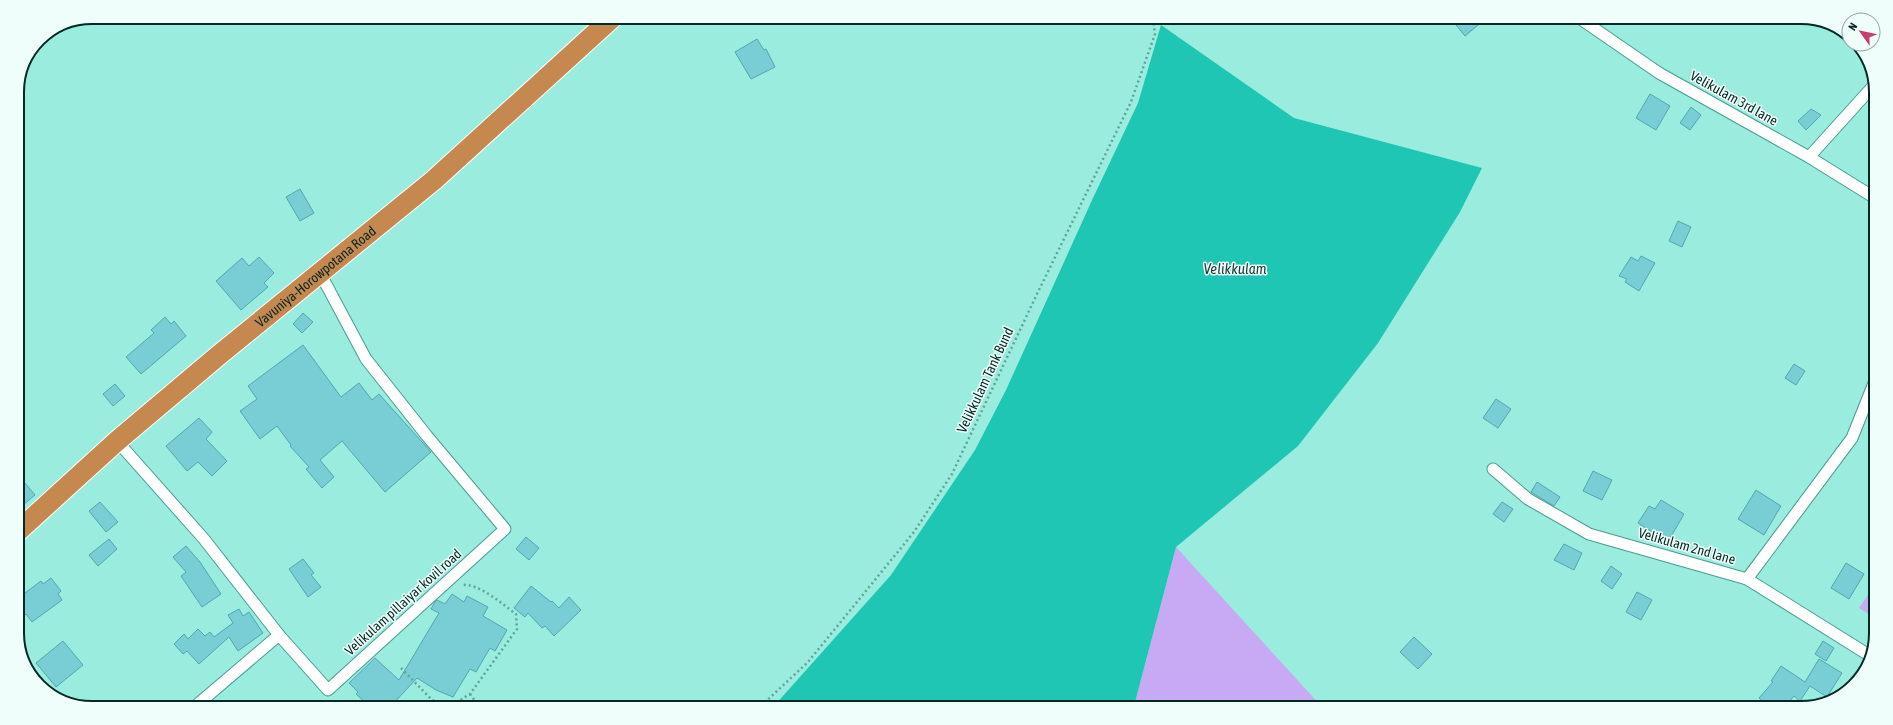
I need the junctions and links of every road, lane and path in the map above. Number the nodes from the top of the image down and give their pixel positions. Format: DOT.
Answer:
graph roads {
  1 [pos="605,24"];
  2 [pos="1154,24"];
  3 [pos="1588,24"];
  4 [pos="1869,91"];
  5 [pos="1808,157"];
  6 [pos="1869,194"];
  7 [pos="320,273"];
  8 [pos="1869,396"];
  9 [pos="117,441"];
  10 [pos="1493,468"];
  11 [pos="24,526"];
  12 [pos="1747,579"];
  13 [pos="457,585"];
  14 [pos="279,635"];
  15 [pos="1866,653"];
  16 [pos="400,668"];
  17 [pos="470,694"];
  18 [pos="202,701"];
  19 [pos="436,701"];
  20 [pos="458,701"];
  21 [pos="475,701"];
  22 [pos="766,701"];
  1 -- 7 [label="highway, Vavuniya-Horowpotana Road"];
  2 -- 22 [label="path, Velikkulam Tank Bund"];
  3 -- 5 [label="street, Velikulam 3rd lane"];
  4 -- 5 [label="street"];
  5 -- 6 [label="street, Velikulam 3rd lane"];
  7 -- 9 [label="highway, Vavuniya-Horowpotana Road"];
  7 -- 14 [label="street, Velikulam pillaiyar kovil road"];
  8 -- 12 [label="street"];
  9 -- 11 [label="highway, Vavuniya-Horowpotana Road"];
  9 -- 14 [label="street, Velikulam pillaiyar kovil road"];
  10 -- 12 [label="street, Velikulam 2nd lane"];
  12 -- 15 [label="street, Velikulam 2nd lane"];
  13 -- 20 [label="path"];
  14 -- 18 [label="street"];
  16 -- 19 [label="path"];
  17 -- 21 [label="path"];
}
